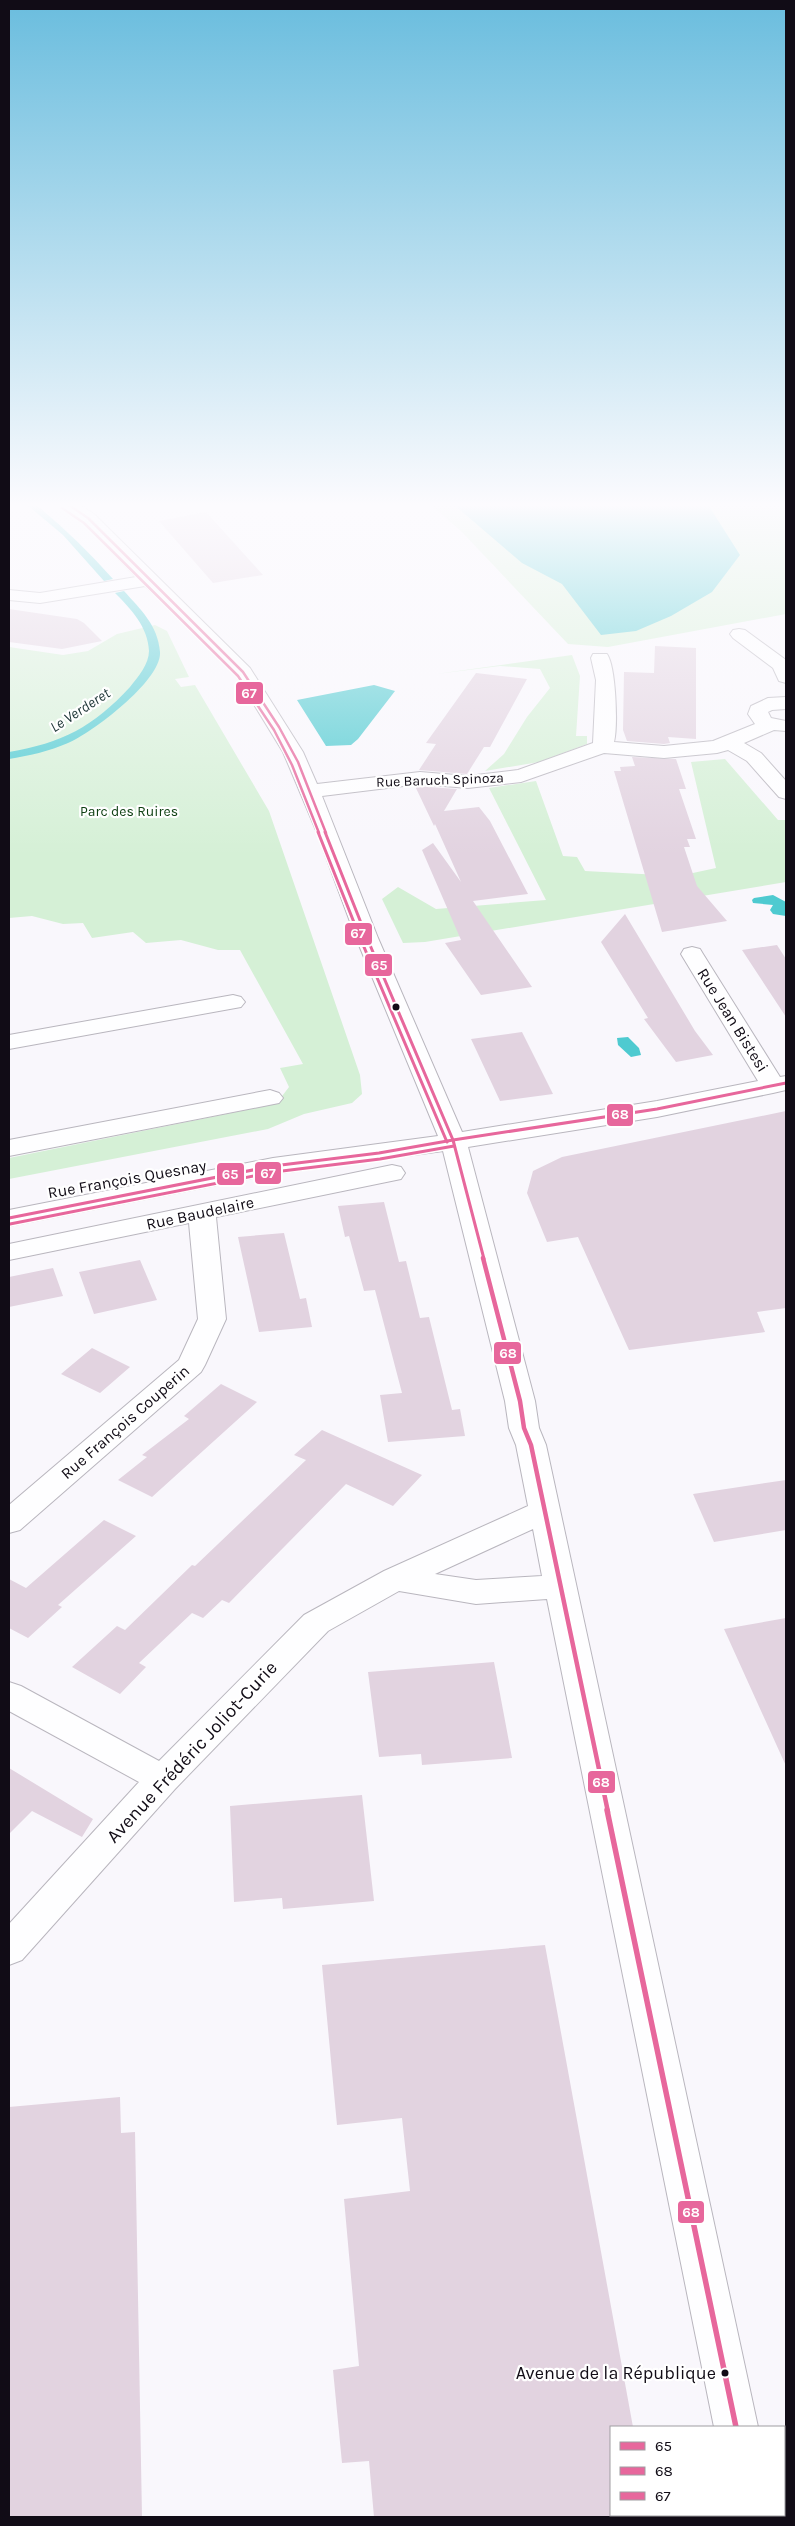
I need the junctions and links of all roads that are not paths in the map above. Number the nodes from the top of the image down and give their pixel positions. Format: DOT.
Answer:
graph roads {
  1 [pos="194,621"];
  2 [pos="739,634"];
  3 [pos="600,658"];
  4 [pos="786,677"];
  5 [pos="786,703"];
  6 [pos="779,726"];
  7 [pos="729,742"];
  8 [pos="602,747"];
  9 [pos="309,791"];
  10 [pos="786,793"];
  11 [pos="692,954"];
  12 [pos="233,1002"];
  13 [pos="9,1042"];
  14 [pos="780,1085"];
  15 [pos="270,1098"];
  16 [pos="453,1140"];
  17 [pos="9,1148"];
  18 [pos="392,1173"];
  19 [pos="9,1200"];
  20 [pos="202,1213"];
  21 [pos="9,1218"];
  22 [pos="9,1252"];
  23 [pos="545,1510"];
  24 [pos="9,1522"];
  25 [pos="395,1579"];
  26 [pos="560,1586"];
  27 [pos="9,1695"];
  28 [pos="163,1779"];
  29 [pos="9,1947"];
  30 [pos="736,2426"];
  1 -- 9 [label="street"];
  2 -- 4 [label="street"];
  3 -- 8 [label="street"];
  5 -- 6 [label="street"];
  6 -- 7 [label="street, Rue Baruch Spinoza"];
  7 -- 8 [label="street, Rue Baruch Spinoza"];
  7 -- 10 [label="street"];
  8 -- 9 [label="street, Rue Baruch Spinoza"];
  9 -- 16 [label="street"];
  11 -- 14 [label="street, Rue Jean Bistesi"];
  12 -- 13 [label="street"];
  14 -- 16 [label="street"];
  15 -- 17 [label="street"];
  16 -- 19 [label="street, Rue François Quesnay"];
  16 -- 21 [label="street, Rue François Quesnay"];
  16 -- 23 [label="street"];
  18 -- 20 [label="street, Rue Baudelaire"];
  20 -- 22 [label="street, Rue Baudelaire"];
  20 -- 24 [label="street, Rue François Couperin"];
  23 -- 25 [label="street, Avenue Frédéric Joliot-Curie"];
  23 -- 26 [label="street"];
  25 -- 26 [label="street"];
  25 -- 28 [label="street, Avenue Frédéric Joliot-Curie"];
  26 -- 30 [label="street"];
  27 -- 28 [label="street"];
  28 -- 29 [label="street, Avenue Frédéric Joliot-Curie"];
}
